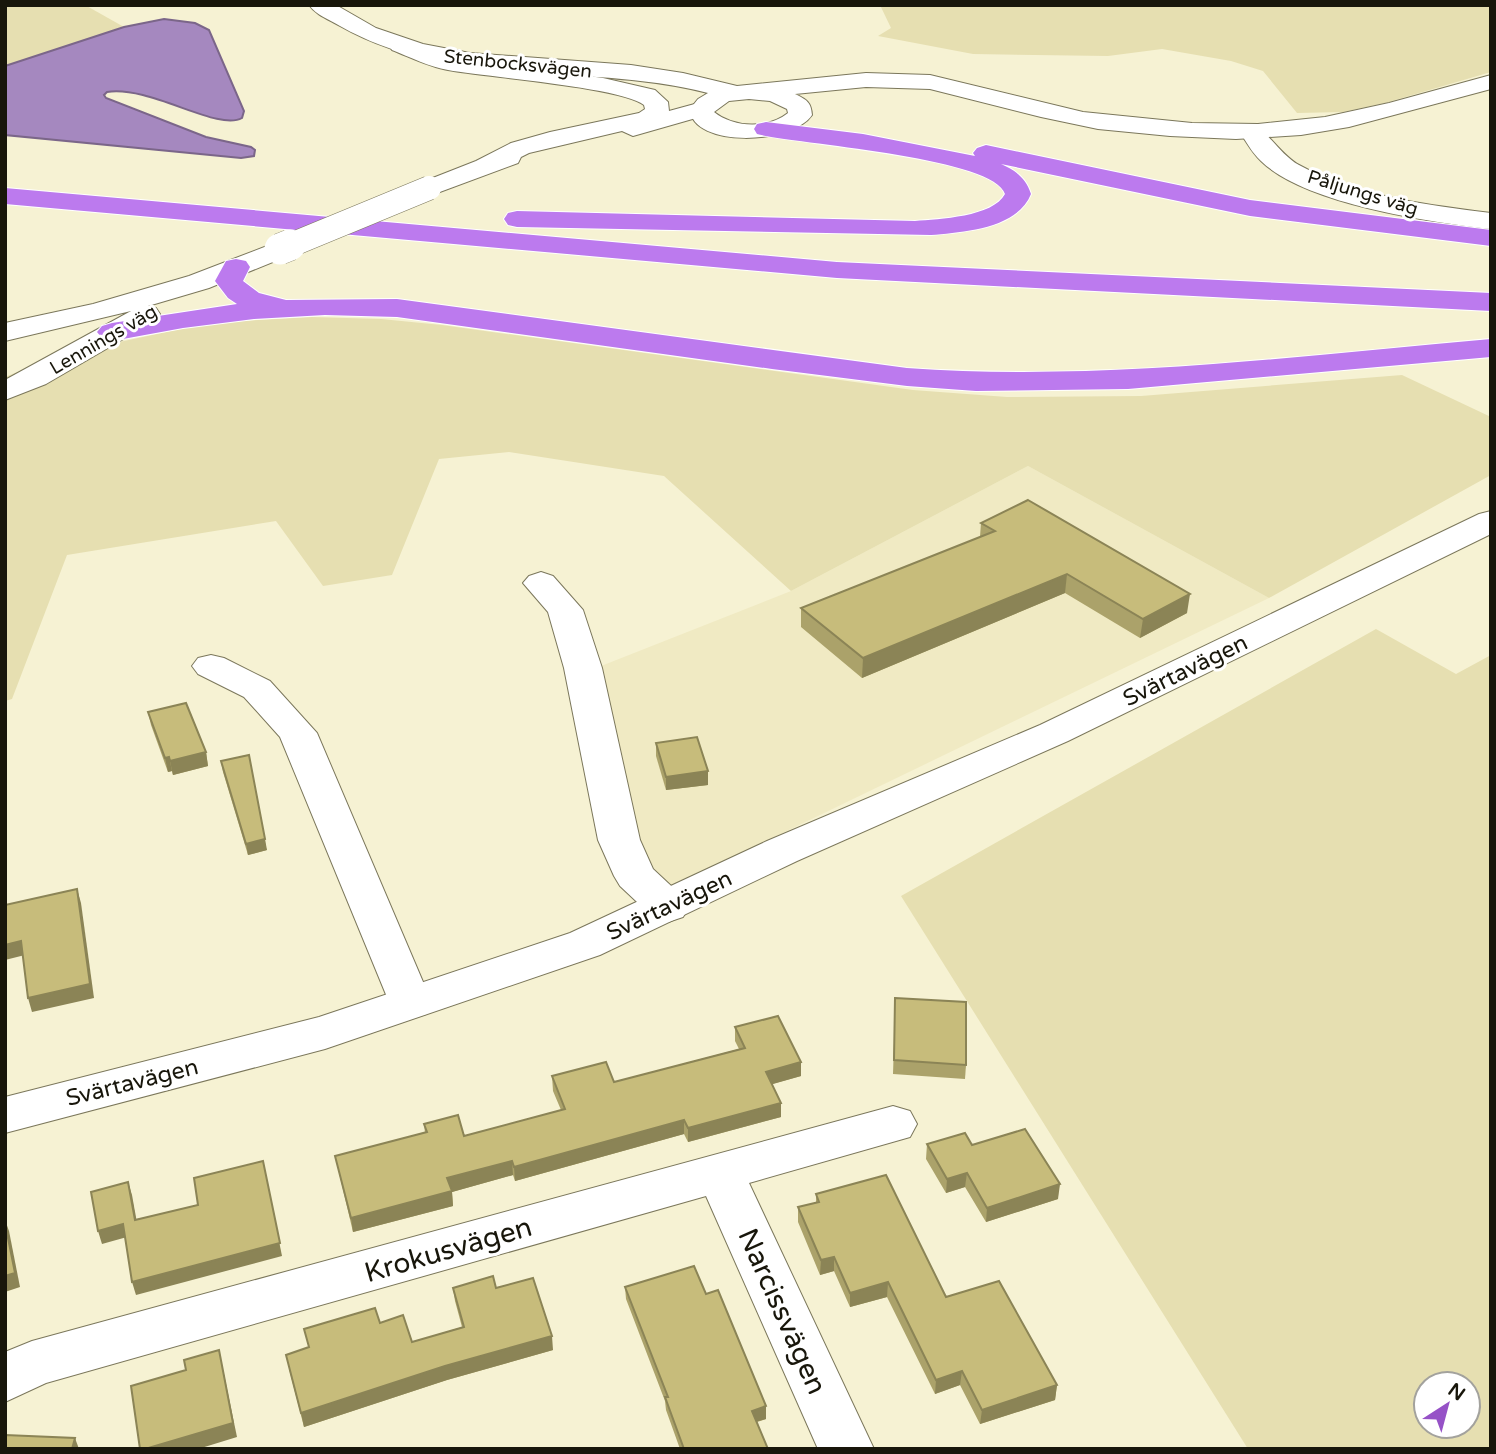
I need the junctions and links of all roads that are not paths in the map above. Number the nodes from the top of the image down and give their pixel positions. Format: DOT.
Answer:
graph roads {
  1 [pos="320,5"];
  2 [pos="400,45"];
  3 [pos="642,75"];
  4 [pos="852,80"];
  5 [pos="1491,82"];
  6 [pos="762,92"];
  7 [pos="735,93"];
  8 [pos="704,106"];
  9 [pos="800,110"];
  10 [pos="725,127"];
  11 [pos="766,129"];
  12 [pos="1251,131"];
  13 [pos="614,133"];
  14 [pos="486,166"];
  15 [pos="5,176"];
  16 [pos="5,196"];
  17 [pos="469,217"];
  18 [pos="1491,221"];
  19 [pos="1491,237"];
  20 [pos="236,267"];
  21 [pos="1491,281"];
  22 [pos="199,282"];
  23 [pos="1491,302"];
  24 [pos="282,307"];
  25 [pos="8,332"];
  26 [pos="112,332"];
  27 [pos="1491,348"];
  28 [pos="5,391"];
  29 [pos="1491,522"];
  30 [pos="541,583"];
  31 [pos="211,666"];
  32 [pos="668,906"];
  33 [pos="410,1003"];
  34 [pos="5,1115"];
  35 [pos="893,1124"];
  36 [pos="720,1173"];
  37 [pos="5,1379"];
  38 [pos="846,1449"];
  1 -- 2 [label="street, Stenbocksvägen"];
  2 -- 3 [label="street, Stenbocksvägen"];
  2 -- 14 [label="street"];
  3 -- 7 [label="street, Stenbocksvägen"];
  3 -- 8 [label="street, Stenbocksvägen"];
  4 -- 6 [label="street"];
  4 -- 9 [label="street"];
  4 -- 12 [label="street"];
  5 -- 12 [label="street"];
  6 -- 7 [label="street"];
  6 -- 9 [label="street"];
  7 -- 8 [label="street"];
  8 -- 10 [label="street, Stenbocksvägen"];
  8 -- 13 [label="street"];
  9 -- 11 [label="street"];
  9 -- 19 [label="highway"];
  10 -- 11 [label="street"];
  10 -- 13 [label="street"];
  11 -- 17 [label="highway"];
  12 -- 18 [label="street, Påljungs väg"];
  13 -- 14 [label="street"];
  14 -- 20 [label="street, bridge"];
  15 -- 17 [label="highway"];
  16 -- 23 [label="highway"];
  17 -- 21 [label="highway"];
  20 -- 22 [label="street"];
  20 -- 24 [label="highway"];
  22 -- 25 [label="street"];
  22 -- 26 [label="street, Lennings väg"];
  24 -- 26 [label="highway"];
  24 -- 27 [label="highway"];
  26 -- 28 [label="street, Lennings väg"];
  29 -- 32 [label="street, Svärtavägen"];
  30 -- 32 [label="street"];
  31 -- 33 [label="street"];
  32 -- 33 [label="street, Svärtavägen"];
  33 -- 34 [label="street, Svärtavägen"];
  35 -- 36 [label="street, Krokusvägen"];
  36 -- 37 [label="street, Krokusvägen"];
  36 -- 38 [label="street, Narcissvägen"];
}
